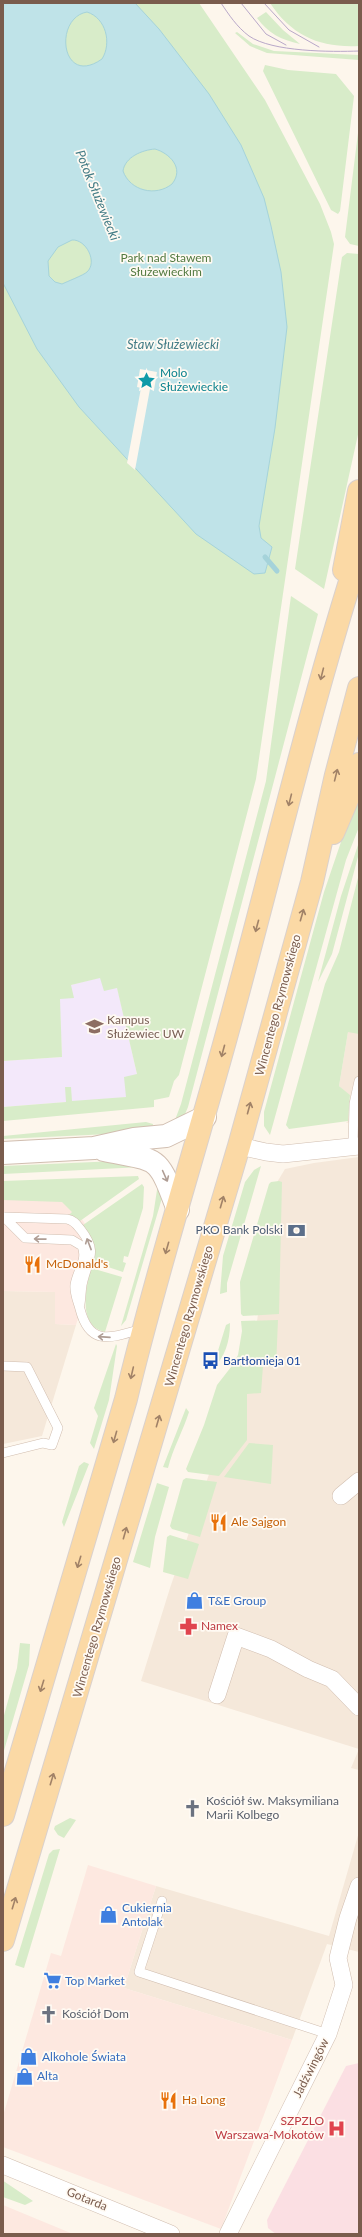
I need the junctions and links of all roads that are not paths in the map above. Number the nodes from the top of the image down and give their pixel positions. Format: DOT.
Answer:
graph roads {
  1 [pos="359,491"];
  2 [pos="359,553"];
  3 [pos="332,636"];
  4 [pos="359,688"];
  5 [pos="359,764"];
  6 [pos="312,882"];
  7 [pos="359,1081"];
  8 [pos="205,1117"];
  9 [pos="239,1146"];
  10 [pos="356,1147"];
  11 [pos="94,1148"];
  12 [pos="3,1152"];
  13 [pos="178,1210"];
  14 [pos="4,1217"];
  15 [pos="80,1309"];
  16 [pos="142,1329"];
  17 [pos="3,1366"];
  18 [pos="3,1453"];
  19 [pos="359,1481"];
  20 [pos="341,1496"];
  21 [pos="217,1695"];
  22 [pos="359,1707"];
  23 [pos="3,1815"];
  24 [pos="359,1886"];
  25 [pos="162,1901"];
  26 [pos="3,1940"];
  27 [pos="328,2034"];
  28 [pos="3,2165"];
  29 [pos="171,2234"];
  30 [pos="228,2234"];
  1 -- 3 [label="main road"];
  2 -- 3 [label="main road"];
  3 -- 8 [label="main road, one-way"];
  6 -- 4 [label="main road, Wincentego Rzymowskiego, one-way"];
  5 -- 6 [label="main road"];
  9 -- 6 [label="main road, Wincentego Rzymowskiego, one-way"];
  7 -- 10 [label="lane"];
  8 -- 11 [label="street"];
  8 -- 13 [label="main road"];
  9 -- 10 [label="street"];
  26 -- 9 [label="main road, Wincentego Rzymowskiego, one-way"];
  11 -- 12 [label="street"];
  11 -- 13 [label="street, one-way"];
  13 -- 16 [label="main road, one-way"];
  15 -- 14 [label="lane, one-way"];
  15 -- 14 [label="lane, one-way"];
  16 -- 15 [label="lane, one-way"];
  16 -- 23 [label="main road, one-way"];
  17 -- 18 [label="lane"];
  19 -- 20 [label="street"];
  21 -- 22 [label="street"];
  24 -- 27 [label="street, Jadźwingów"];
  25 -- 27 [label="lane"];
  27 -- 30 [label="street, Jadźwingów"];
  28 -- 29 [label="street, Gotarda"];
}
